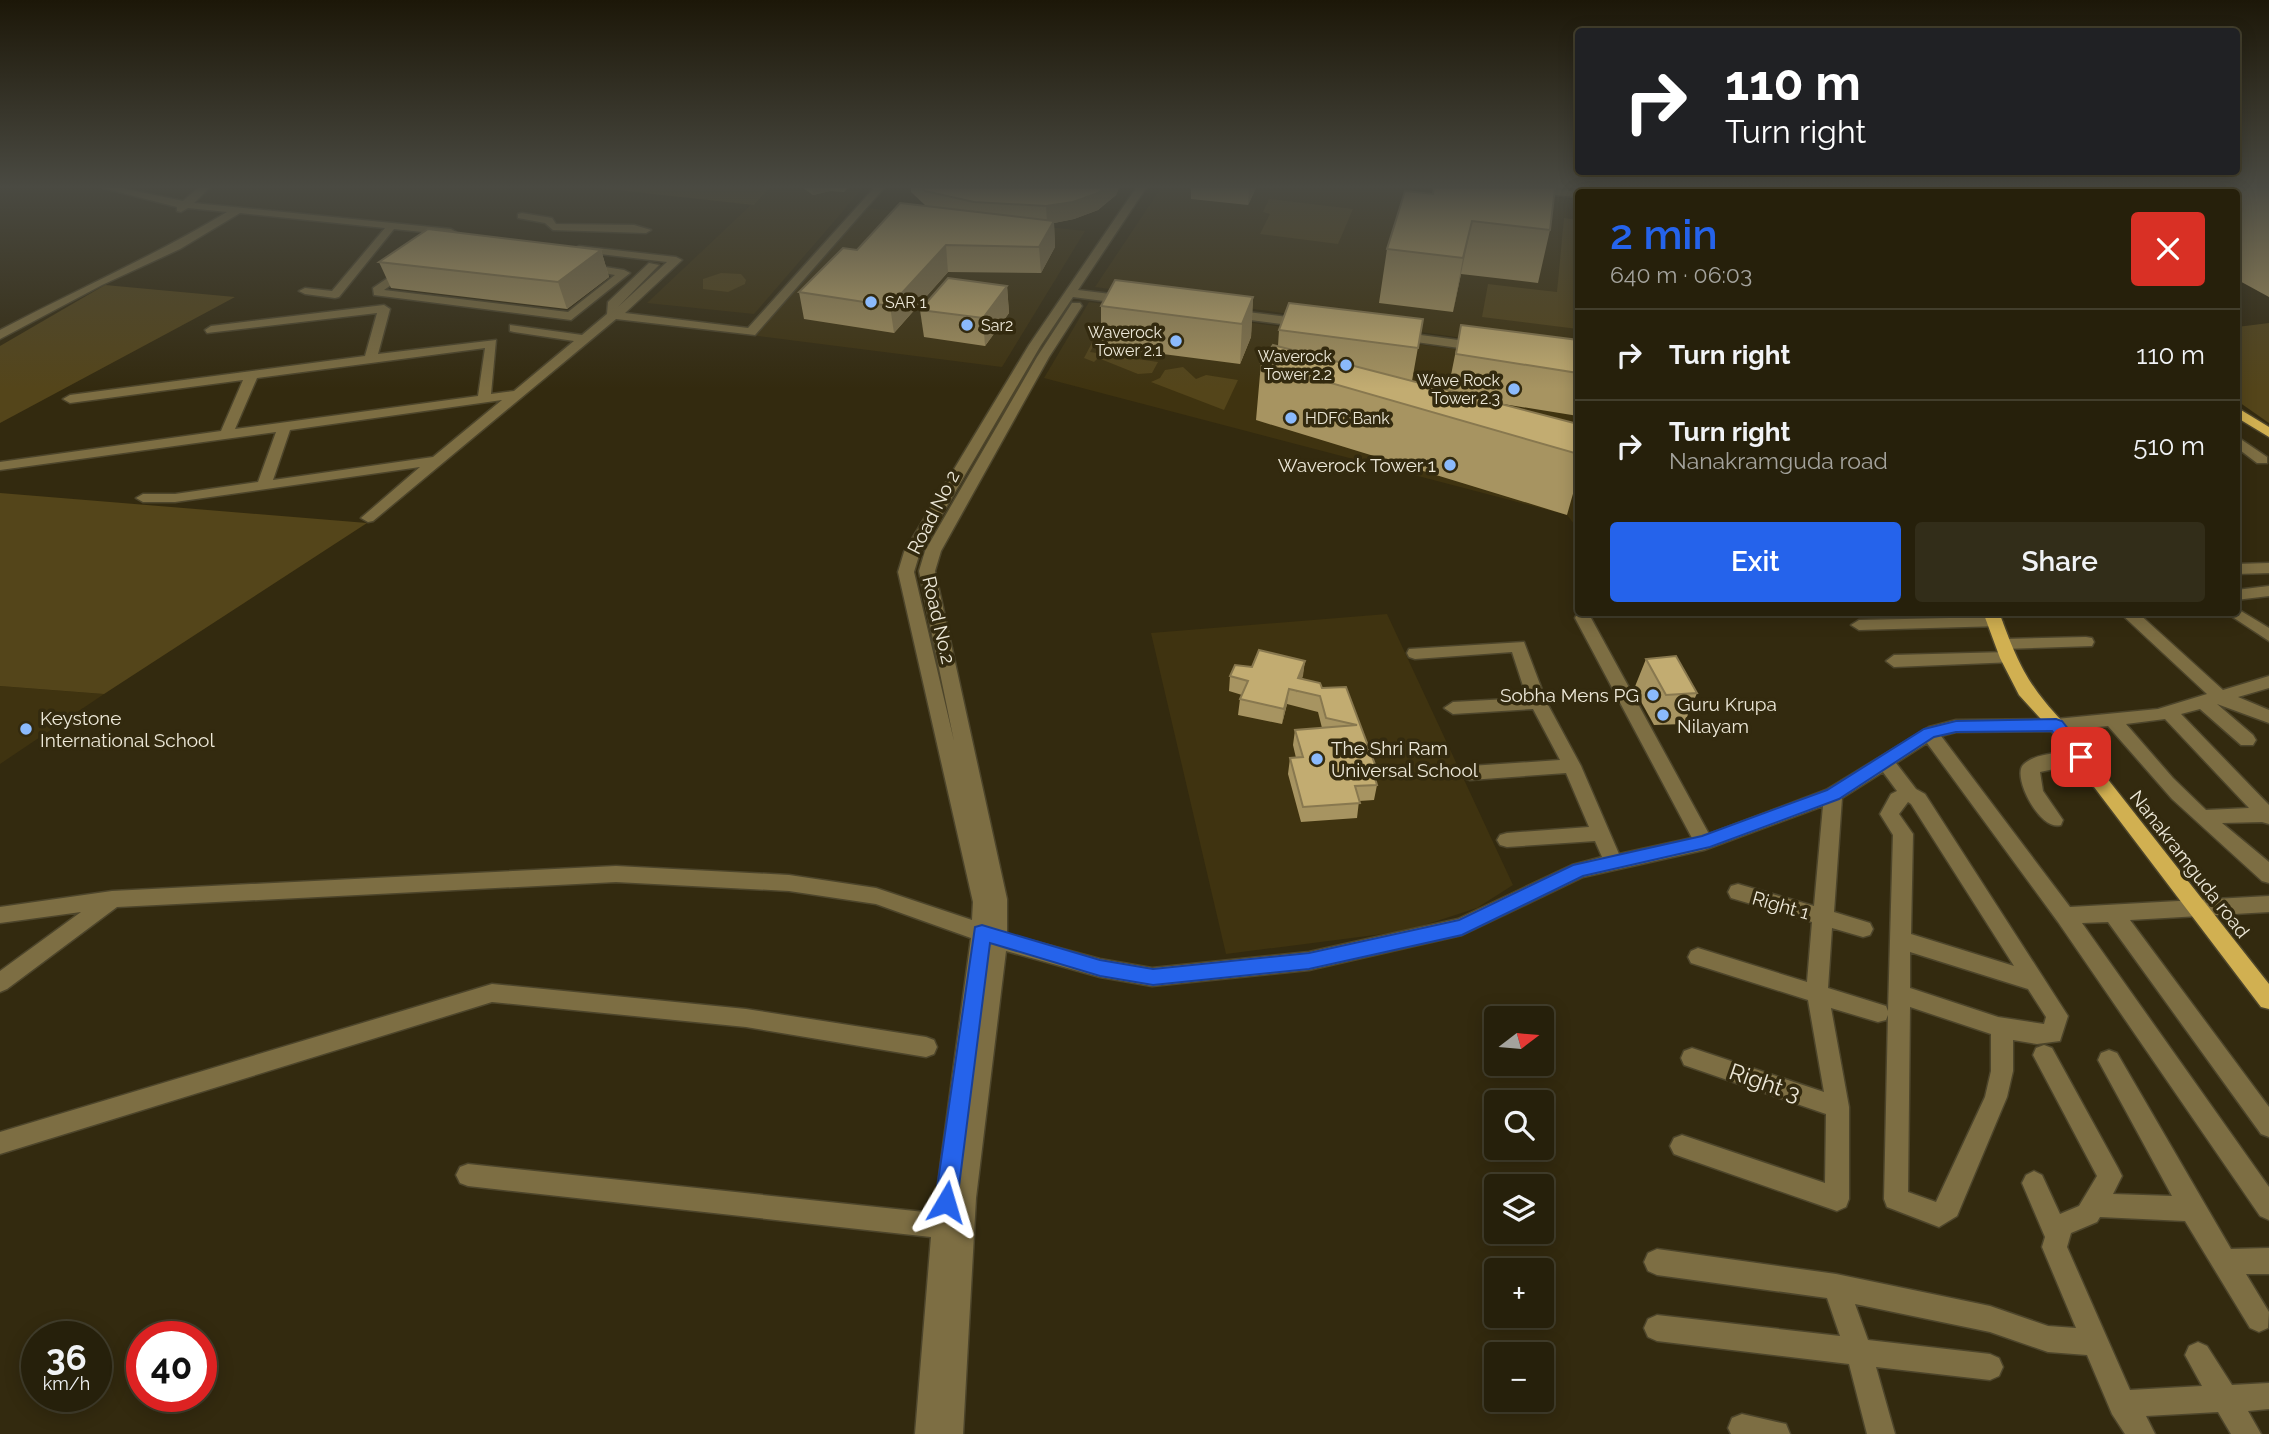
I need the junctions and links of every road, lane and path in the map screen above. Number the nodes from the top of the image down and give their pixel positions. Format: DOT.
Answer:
graph roads {
  1 [pos="147,255"];
  2 [pos="160,255"];
  3 [pos="368,255"];
  4 [pos="426,255"];
  5 [pos="564,255"];
  6 [pos="569,255"];
  7 [pos="579,255"];
  8 [pos="820,255"];
  9 [pos="1101,255"];
  10 [pos="1105,255"];
  11 [pos="305,291"];
  12 [pos="1078,293"];
  13 [pos="1138,302"];
  14 [pos="629,306"];
  15 [pos="1220,312"];
  16 [pos="613,316"];
  17 [pos="1315,325"];
  18 [pos="0,328"];
  19 [pos="514,328"];
  20 [pos="755,328"];
  21 [pos="211,330"];
  22 [pos="1383,334"];
  23 [pos="0,335"];
  24 [pos="585,339"];
  25 [pos="1035,345"];
  26 [pos="1490,348"];
  27 [pos="370,359"];
  28 [pos="252,374"];
  29 [pos="519,394"];
  30 [pos="71,399"];
  31 [pos="484,399"];
  32 [pos="2240,414"];
  33 [pos="285,426"];
  34 [pos="2240,426"];
  35 [pos="227,433"];
  36 [pos="2269,433"];
  37 [pos="2240,443"];
  38 [pos="2269,444"];
  39 [pos="2240,460"];
  40 [pos="436,461"];
  41 [pos="0,466"];
  42 [pos="264,486"];
  43 [pos="143,498"];
  44 [pos="368,518"];
  45 [pos="2269,568"];
  46 [pos="2240,569"];
  47 [pos="2269,591"];
  48 [pos="2240,595"];
  49 [pos="2131,616"];
  50 [pos="2239,616"];
  51 [pos="1993,617"];
  52 [pos="1583,618"];
  53 [pos="1859,625"];
  54 [pos="2269,636"];
  55 [pos="2086,642"];
  56 [pos="2006,651"];
  57 [pos="1415,653"];
  58 [pos="1894,661"];
  59 [pos="2269,682"];
  60 [pos="2221,697"];
  61 [pos="2204,702"];
  62 [pos="1538,703"];
  63 [pos="1453,708"];
  64 [pos="2169,712"];
  65 [pos="2269,717"];
  66 [pos="2113,720"];
  67 [pos="2056,725"];
  68 [pos="1929,733"];
  69 [pos="2247,740"];
  70 [pos="2081,757"];
  71 [pos="1883,764"];
  72 [pos="1572,766"];
  73 [pos="1470,773"];
  74 [pos="1833,795"];
  75 [pos="1905,795"];
  76 [pos="2268,815"];
  77 [pos="2202,817"];
  78 [pos="2054,820"];
  79 [pos="1601,833"];
  80 [pos="1507,840"];
  81 [pos="1704,843"];
  82 [pos="1613,861"];
  83 [pos="2269,875"];
  84 [pos="1738,892"];
  85 [pos="113,899"];
  86 [pos="2269,904"];
  87 [pos="2197,909"];
  88 [pos="2113,913"];
  89 [pos="0,915"];
  90 [pos="2065,916"];
  91 [pos="1825,917"];
  92 [pos="1863,929"];
  93 [pos="991,936"];
  94 [pos="1901,940"];
  95 [pos="1698,957"];
  96 [pos="2035,982"];
  97 [pos="0,983"];
  98 [pos="1816,992"];
  99 [pos="1899,994"];
  100 [pos="2269,1000"];
  101 [pos="1878,1013"];
  102 [pos="2003,1026"];
  103 [pos="926,1046"];
  104 [pos="2044,1055"];
  105 [pos="1692,1058"];
  106 [pos="2109,1060"];
  107 [pos="1838,1107"];
  108 [pos="2269,1126"];
  109 [pos="0,1143"];
  110 [pos="1682,1146"];
  111 [pos="468,1175"];
  112 [pos="2034,1183"];
  113 [pos="2093,1205"];
  114 [pos="2269,1208"];
  115 [pos="2192,1209"];
  116 [pos="944,1226"];
  117 [pos="2057,1235"];
  118 [pos="2269,1261"];
  119 [pos="1657,1262"];
  120 [pos="2225,1262"];
  121 [pos="1836,1286"];
  122 [pos="2259,1319"];
  123 [pos="1657,1328"];
  124 [pos="2096,1342"];
  125 [pos="1859,1352"];
  126 [pos="2198,1355"];
  127 [pos="1990,1367"];
  128 [pos="2269,1396"];
  129 [pos="2224,1398"];
  130 [pos="2122,1404"];
  131 [pos="1742,1429"];
  132 [pos="929,1434"];
  133 [pos="949,1434"];
  134 [pos="1776,1434"];
  135 [pos="1881,1434"];
  136 [pos="2141,1434"];
  137 [pos="2247,1434"];
  1 -- 18 [label="street"];
  2 -- 23 [label="street"];
  3 -- 11 [label="street"];
  4 -- 5 [label="street"];
  6 -- 16 [label="street"];
  7 -- 14 [label="street"];
  8 -- 20 [label="street"];
  9 -- 12 [label="street, Road No 2"];
  10 -- 12 [label="street, Road No 2"];
  12 -- 13 [label="street"];
  12 -- 25 [label="street, Road No 2"];
  12 -- 93 [label="street, Road No 2"];
  14 -- 16 [label="street"];
  14 -- 20 [label="street"];
  15 -- 17 [label="street"];
  16 -- 20 [label="street"];
  16 -- 24 [label="street"];
  19 -- 24 [label="street"];
  21 -- 27 [label="street"];
  22 -- 26 [label="street"];
  24 -- 29 [label="street"];
  25 -- 93 [label="street, Road No.2"];
  27 -- 28 [label="street"];
  27 -- 31 [label="street"];
  28 -- 30 [label="street"];
  28 -- 35 [label="street"];
  29 -- 31 [label="street"];
  29 -- 40 [label="street"];
  31 -- 33 [label="street"];
  32 -- 36 [label="main road"];
  33 -- 35 [label="street"];
  33 -- 42 [label="street"];
  34 -- 38 [label="main road"];
  35 -- 41 [label="street"];
  37 -- 39 [label="street"];
  40 -- 42 [label="street"];
  40 -- 44 [label="street"];
  42 -- 43 [label="street"];
  45 -- 46 [label="street"];
  47 -- 48 [label="street"];
  49 -- 60 [label="street"];
  50 -- 54 [label="street"];
  51 -- 53 [label="street"];
  51 -- 56 [label="main road, Nanakramguda road"];
  52 -- 81 [label="street"];
  55 -- 56 [label="street"];
  56 -- 58 [label="street"];
  56 -- 67 [label="main road, Nanakramguda road"];
  57 -- 62 [label="street"];
  59 -- 60 [label="street"];
  60 -- 61 [label="street"];
  60 -- 65 [label="street"];
  61 -- 64 [label="street"];
  61 -- 69 [label="street"];
  62 -- 63 [label="street"];
  62 -- 72 [label="street"];
  64 -- 66 [label="street"];
  64 -- 76 [label="street"];
  66 -- 67 [label="street"];
  66 -- 77 [label="street"];
  67 -- 68 [label="street"];
  67 -- 70 [label="main road, Nanakramguda road"];
  68 -- 71 [label="street"];
  68 -- 90 [label="street"];
  70 -- 78 [label="street"];
  70 -- 87 [label="main road, Nanakramguda road"];
  71 -- 74 [label="street"];
  71 -- 75 [label="street"];
  72 -- 73 [label="street"];
  72 -- 79 [label="street"];
  74 -- 81 [label="street"];
  74 -- 91 [label="street"];
  75 -- 94 [label="street"];
  75 -- 96 [label="street"];
  76 -- 77 [label="street"];
  77 -- 83 [label="street"];
  79 -- 80 [label="street"];
  79 -- 82 [label="street"];
  81 -- 82 [label="street"];
  82 -- 93 [label="street"];
  84 -- 91 [label="street, Right 1"];
  85 -- 89 [label="street"];
  85 -- 93 [label="street"];
  85 -- 97 [label="street"];
  86 -- 87 [label="street"];
  87 -- 88 [label="street"];
  87 -- 100 [label="main road, Nanakramguda road"];
  88 -- 90 [label="street"];
  88 -- 108 [label="street"];
  90 -- 114 [label="street"];
  91 -- 92 [label="street, Right 1"];
  91 -- 98 [label="street"];
  93 -- 116 [label="street"];
  93 -- 133 [label="street"];
  94 -- 96 [label="street"];
  94 -- 99 [label="street"];
  95 -- 98 [label="street"];
  96 -- 102 [label="street"];
  98 -- 101 [label="street"];
  98 -- 107 [label="street"];
  99 -- 102 [label="street"];
  99 -- 102 [label="street"];
  103 -- 109 [label="street"];
  104 -- 113 [label="street"];
  105 -- 107 [label="street, Right 3"];
  106 -- 115 [label="street"];
  107 -- 110 [label="street"];
  111 -- 116 [label="street"];
  112 -- 117 [label="street"];
  113 -- 115 [label="street"];
  113 -- 117 [label="street"];
  115 -- 120 [label="street"];
  116 -- 132 [label="street"];
  117 -- 124 [label="street"];
  118 -- 120 [label="street"];
  119 -- 121 [label="street"];
  120 -- 122 [label="street"];
  121 -- 124 [label="street"];
  121 -- 125 [label="street"];
  123 -- 125 [label="street"];
  124 -- 130 [label="street"];
  125 -- 127 [label="street"];
  125 -- 135 [label="street"];
  126 -- 129 [label="street"];
  128 -- 129 [label="street"];
  129 -- 130 [label="street"];
  129 -- 137 [label="street"];
  130 -- 136 [label="street"];
  131 -- 134 [label="street"];
}
